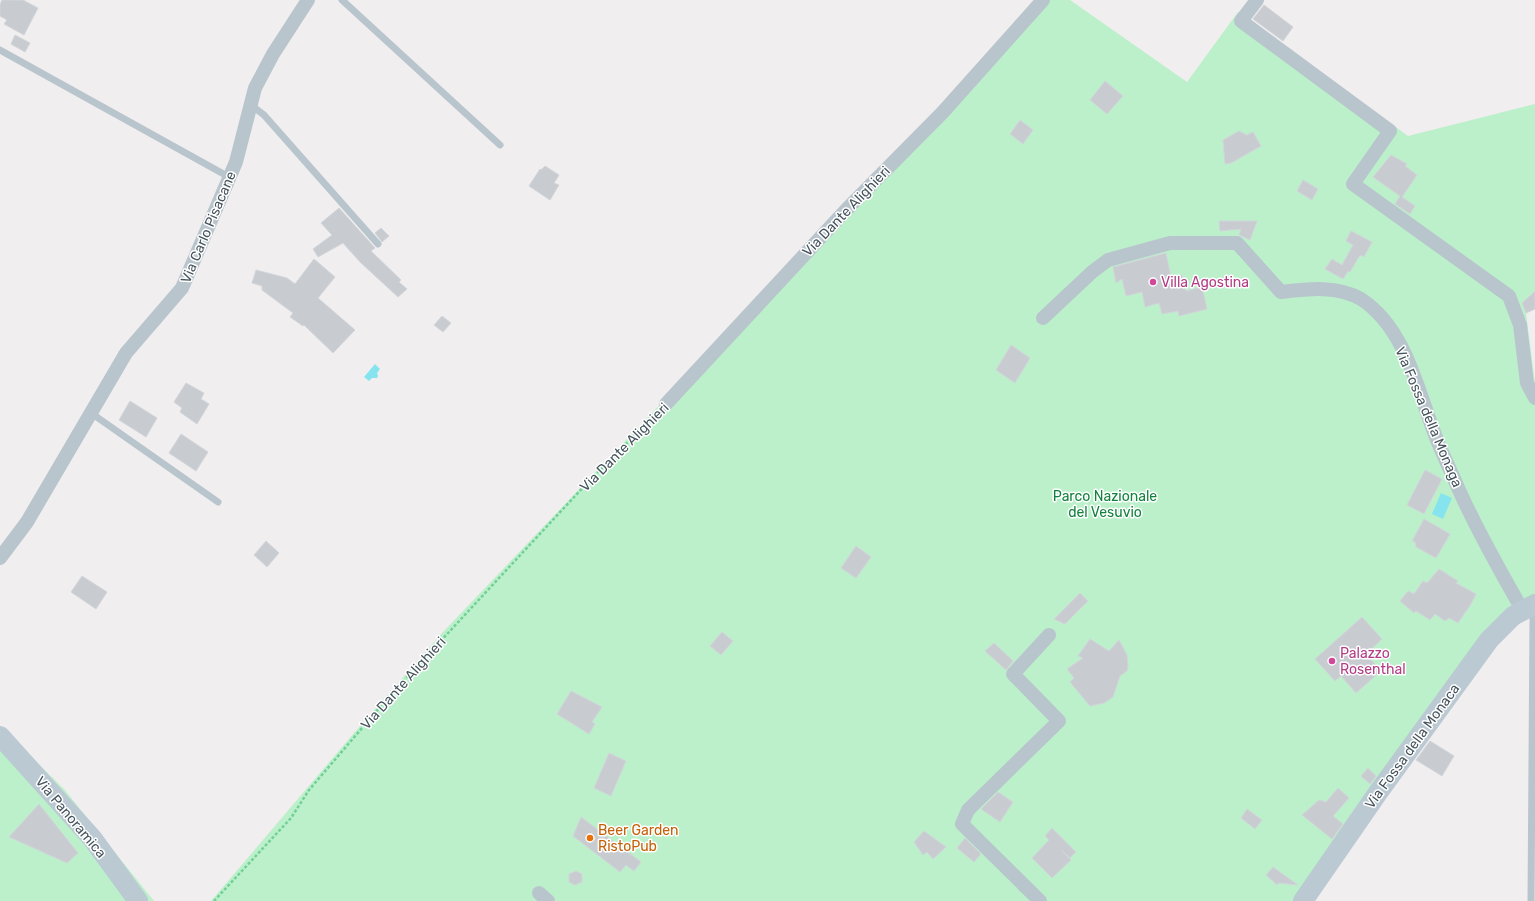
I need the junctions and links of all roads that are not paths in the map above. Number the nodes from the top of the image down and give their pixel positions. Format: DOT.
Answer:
graph roads {
  1 [pos="308,0"];
  2 [pos="342,0"];
  3 [pos="1043,0"];
  4 [pos="1257,0"];
  5 [pos="0,50"];
  6 [pos="251,105"];
  7 [pos="500,146"];
  8 [pos="230,177"];
  9 [pos="378,244"];
  10 [pos="1043,318"];
  11 [pos="1535,398"];
  12 [pos="666,404"];
  13 [pos="91,413"];
  14 [pos="218,502"];
  15 [pos="0,558"];
  16 [pos="1532,611"];
  17 [pos="1049,635"];
  18 [pos="0,736"];
  19 [pos="138,901"];
  20 [pos="1040,901"];
  21 [pos="1303,901"];
  22 [pos="1532,901"];
  1 -- 6 [label="street, Via Carlo Pisacane"];
  2 -- 7 [label="lane"];
  3 -- 12 [label="street, Via Dante Alighieri"];
  4 -- 11 [label="street"];
  5 -- 8 [label="lane"];
  6 -- 8 [label="street, Via Carlo Pisacane"];
  6 -- 9 [label="lane"];
  8 -- 13 [label="street, Via Carlo Pisacane"];
  10 -- 16 [label="street, Via Fossa della Monaga"];
  13 -- 14 [label="lane"];
  13 -- 15 [label="street, Via Carlo Pisacane"];
  16 -- 21 [label="street, Via Fossa della Monaca"];
  16 -- 22 [label="lane"];
  17 -- 20 [label="street"];
  18 -- 19 [label="street, Via Panoramica"];
}
